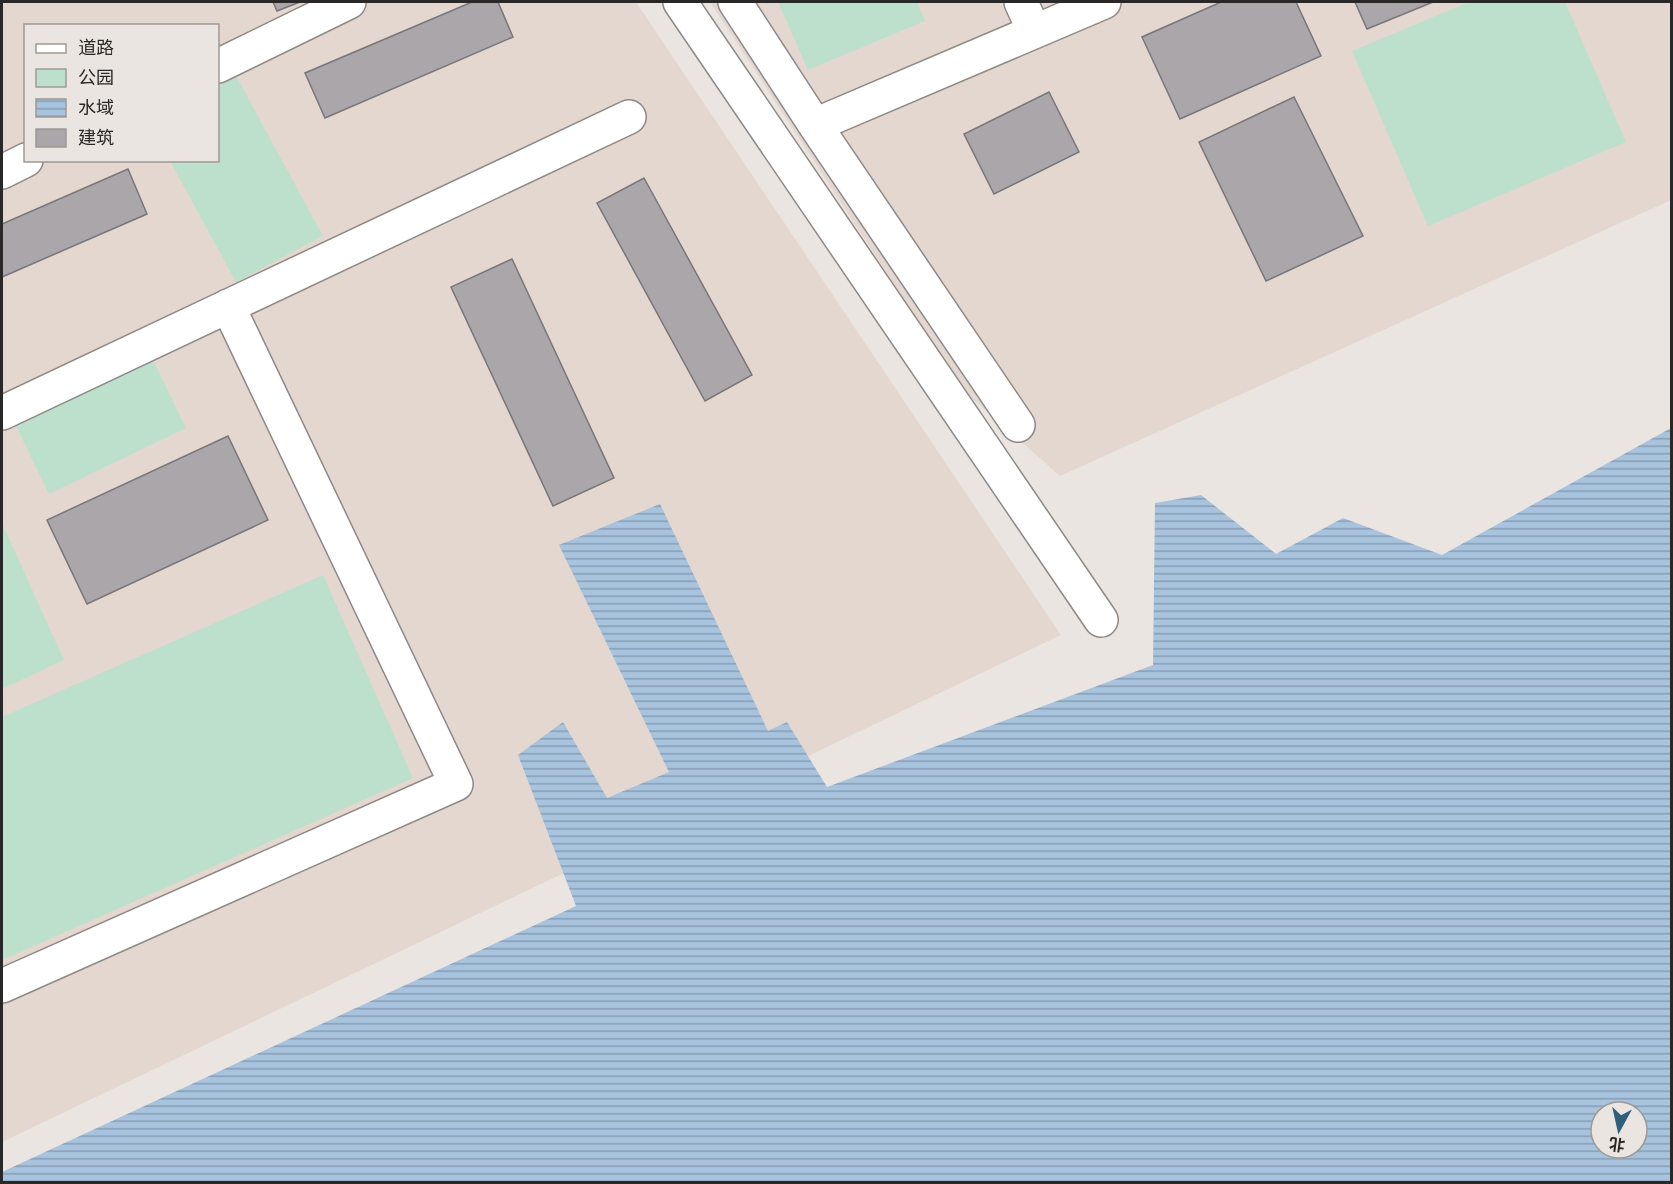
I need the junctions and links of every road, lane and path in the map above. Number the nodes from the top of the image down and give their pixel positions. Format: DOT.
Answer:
graph roads {
  1 [pos="349,2"];
  2 [pos="680,2"];
  3 [pos="735,2"];
  4 [pos="1021,2"];
  5 [pos="1104,2"];
  6 [pos="1034,31"];
  7 [pos="219,66"];
  8 [pos="629,117"];
  9 [pos="814,125"];
  10 [pos="24,161"];
  11 [pos="2,172"];
  12 [pos="228,306"];
  13 [pos="2,413"];
  14 [pos="1018,425"];
  15 [pos="1101,620"];
  16 [pos="2,986"];
  1 -- 7 [label="street"];
  2 -- 15 [label="street"];
  3 -- 9 [label="street"];
  4 -- 6 [label="street"];
  5 -- 6 [label="street"];
  6 -- 9 [label="street"];
  8 -- 12 [label="street"];
  9 -- 14 [label="street"];
  10 -- 11 [label="street"];
  12 -- 13 [label="street"];
  12 -- 16 [label="street"];
}
